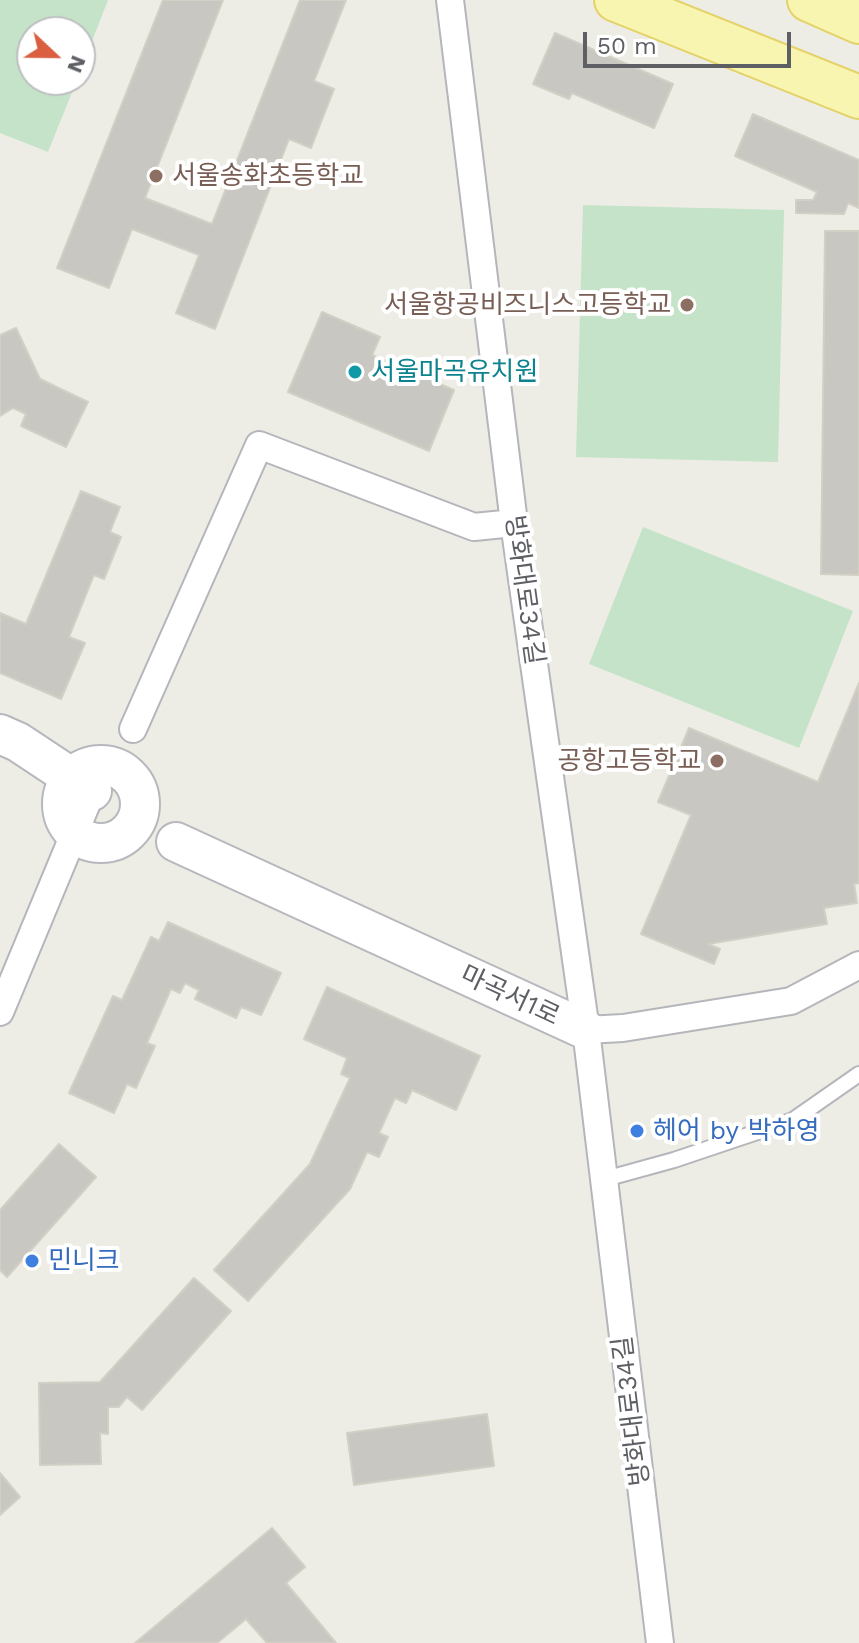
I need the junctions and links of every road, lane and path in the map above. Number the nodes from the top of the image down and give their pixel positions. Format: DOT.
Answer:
graph roads {
  1 [pos="450,0"];
  2 [pos="616,0"];
  3 [pos="809,0"];
  4 [pos="859,22"];
  5 [pos="859,97"];
  6 [pos="514,523"];
  7 [pos="133,729"];
  8 [pos="0,734"];
  9 [pos="102,779"];
  10 [pos="176,842"];
  11 [pos="859,965"];
  12 [pos="0,1012"];
  13 [pos="586,1030"];
  14 [pos="859,1074"];
  15 [pos="605,1179"];
  16 [pos="660,1643"];
  1 -- 6 [label="street, 방화대로34길"];
  2 -- 5 [label="main road"];
  3 -- 4 [label="main road"];
  6 -- 7 [label="street"];
  6 -- 13 [label="street, 방화대로34길"];
  8 -- 9 [label="street"];
  9 -- 12 [label="street"];
  10 -- 13 [label="street, 마곡서1로"];
  11 -- 13 [label="street, 마곡서1로"];
  13 -- 15 [label="street, 방화대로34길"];
  14 -- 15 [label="lane"];
  15 -- 16 [label="street, 방화대로34길"];
}
